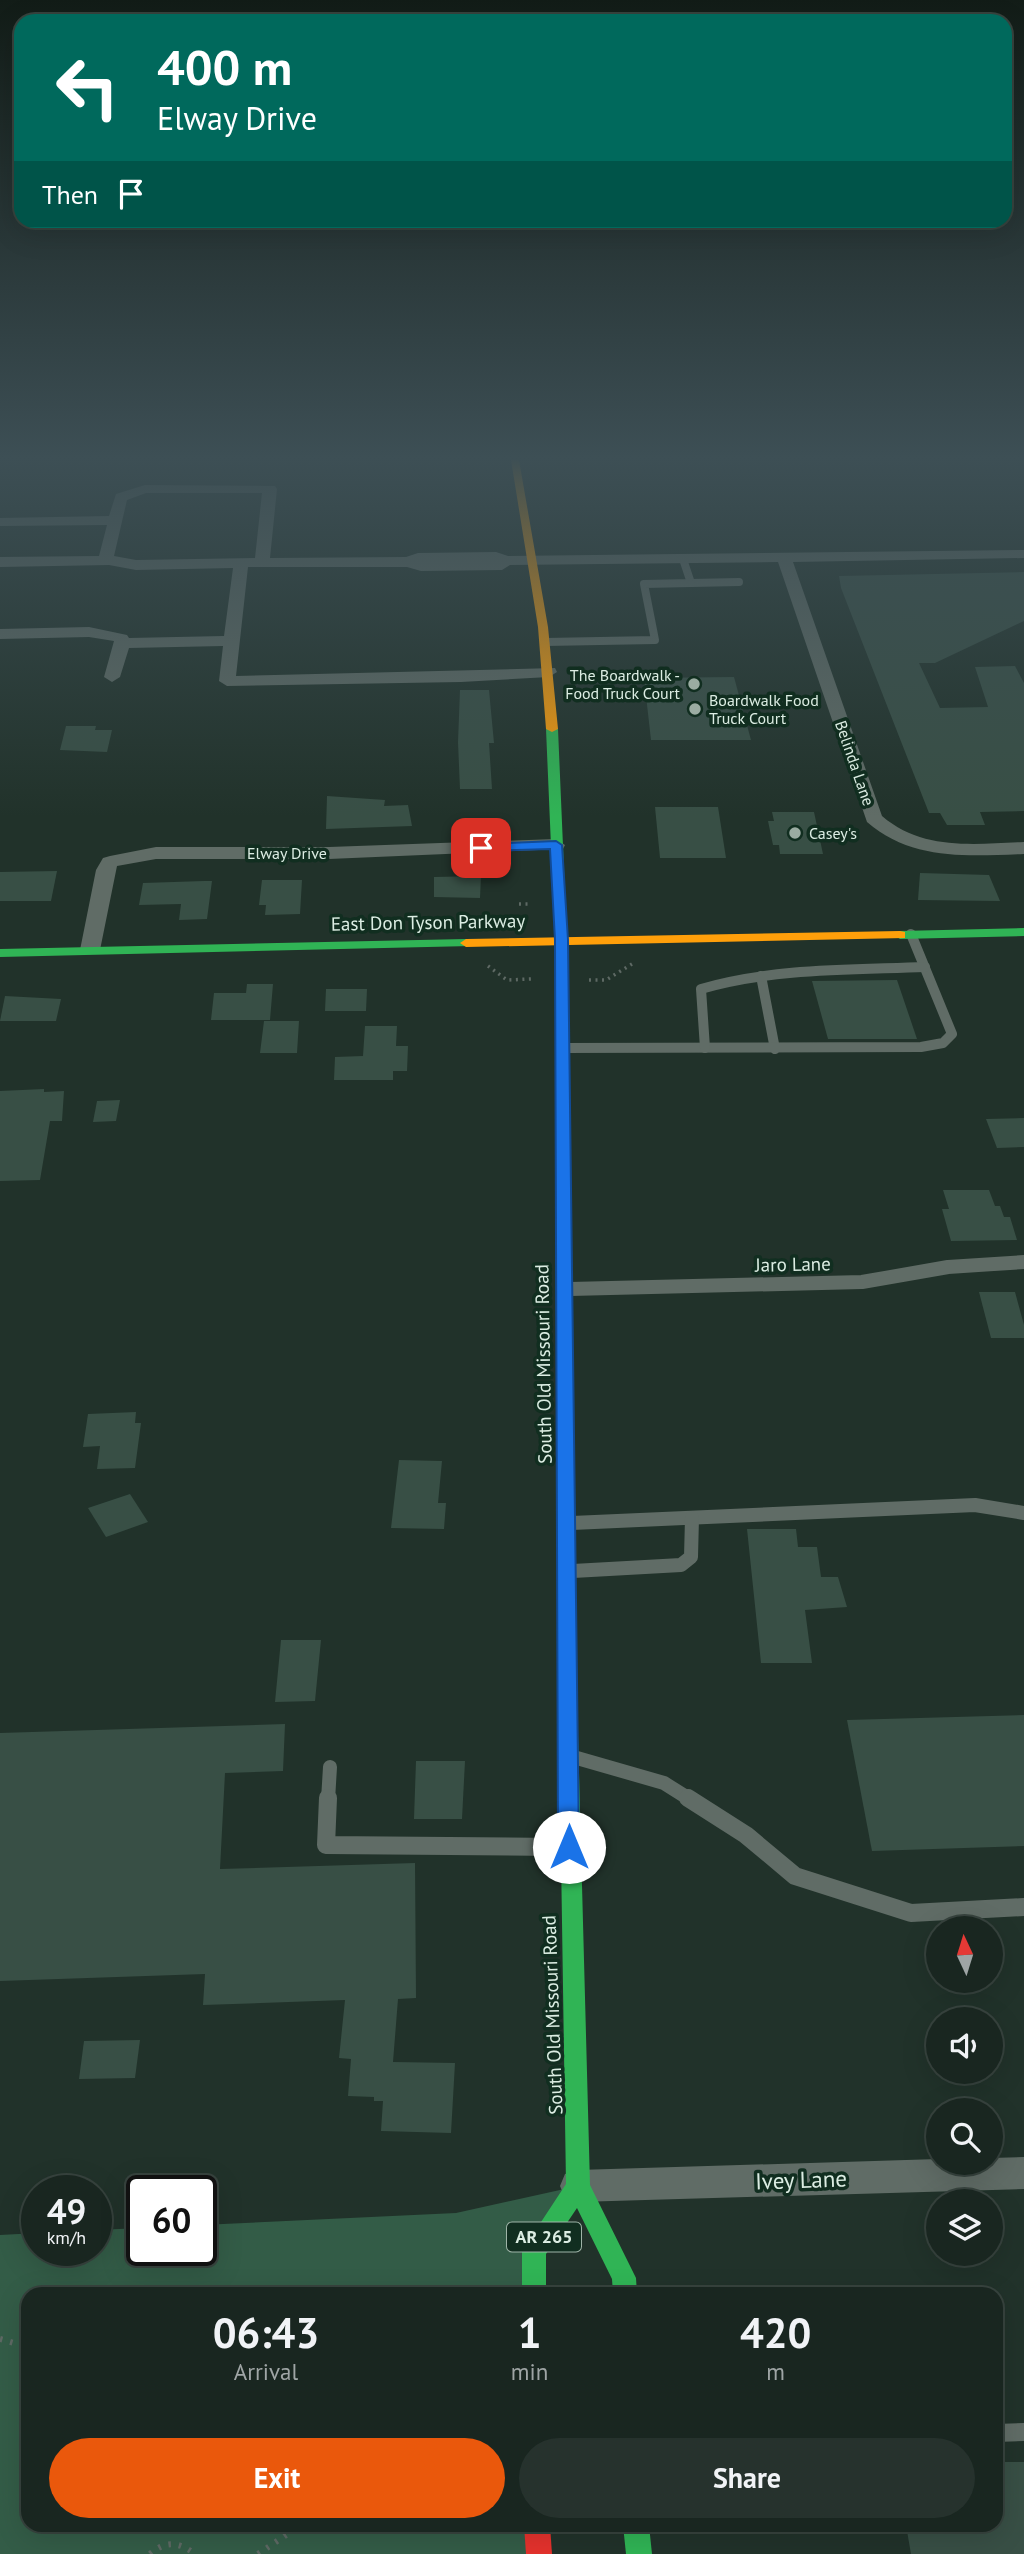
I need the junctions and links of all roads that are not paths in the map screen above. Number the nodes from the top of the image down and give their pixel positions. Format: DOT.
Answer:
graph roads {
  1 [pos="240,579"];
  2 [pos="537,579"];
  3 [pos="690,579"];
  4 [pos="791,579"];
  5 [pos="738,582"];
  6 [pos="691,583"];
  7 [pos="0,634"];
  8 [pos="231,641"];
  9 [pos="545,642"];
  10 [pos="122,643"];
  11 [pos="549,672"];
  12 [pos="112,677"];
  13 [pos="556,845"];
  14 [pos="1024,848"];
  15 [pos="1024,932"];
  16 [pos="911,934"];
  17 [pos="561,940"];
  18 [pos="90,950"];
  19 [pos="0,953"];
  20 [pos="925,967"];
  21 [pos="761,976"];
  22 [pos="562,1048"];
  23 [pos="705,1048"];
  24 [pos="775,1049"];
  25 [pos="1024,1262"];
  26 [pos="562,1289"];
  27 [pos="1024,1513"];
  28 [pos="692,1518"];
  29 [pos="565,1523"];
  30 [pos="566,1571"];
  31 [pos="568,1756"];
  32 [pos="330,1767"];
  33 [pos="569,1847"];
  34 [pos="1024,1907"];
  35 [pos="1024,2173"];
  36 [pos="578,2186"];
  37 [pos="534,2287"];
  38 [pos="625,2287"];
  39 [pos="1024,2432"];
  40 [pos="1003,2433"];
  41 [pos="537,2532"];
  42 [pos="637,2532"];
  43 [pos="539,2554"];
  44 [pos="639,2554"];
  1 -- 8 [label="street"];
  2 -- 9 [label="main road, South Old Missouri Road / AR 265"];
  3 -- 6 [label="lane"];
  4 -- 14 [label="street, Belinda Lane"];
  5 -- 6 [label="lane"];
  6 -- 9 [label="lane"];
  7 -- 10 [label="street"];
  8 -- 10 [label="street"];
  8 -- 11 [label="street"];
  9 -- 11 [label="main road, South Old Missouri Road / AR 265"];
  10 -- 12 [label="street"];
  11 -- 13 [label="main road, South Old Missouri Road / AR 265"];
  13 -- 17 [label="main road, South Old Missouri Road / AR 265"];
  13 -- 18 [label="street, Elway Drive"];
  15 -- 16 [label="main road, East Don Tyson Parkway"];
  16 -- 17 [label="main road, East Don Tyson Parkway"];
  16 -- 20 [label="lane"];
  17 -- 18 [label="main road, East Don Tyson Parkway"];
  17 -- 22 [label="main road, South Old Missouri Road / AR 265"];
  18 -- 19 [label="main road, East Don Tyson Parkway"];
  20 -- 21 [label="lane"];
  20 -- 24 [label="lane"];
  21 -- 23 [label="lane"];
  21 -- 24 [label="lane"];
  22 -- 23 [label="lane"];
  22 -- 26 [label="main road, South Old Missouri Road / AR 265"];
  23 -- 24 [label="lane"];
  25 -- 26 [label="lane, Jaro Lane"];
  26 -- 29 [label="main road, South Old Missouri Road / AR 265"];
  27 -- 28 [label="lane"];
  28 -- 29 [label="lane"];
  28 -- 30 [label="lane"];
  29 -- 30 [label="main road, South Old Missouri Road / AR 265"];
  30 -- 31 [label="main road, South Old Missouri Road / AR 265"];
  31 -- 33 [label="main road, South Old Missouri Road / AR 265"];
  31 -- 34 [label="lane"];
  32 -- 33 [label="lane"];
  33 -- 36 [label="main road, South Old Missouri Road / AR 265"];
  35 -- 36 [label="street, Ivey Lane"];
  36 -- 37 [label="main road, AR 265"];
  36 -- 38 [label="main road, AR 265"];
  39 -- 40 [label="lane"];
  41 -- 43 [label="main road"];
  42 -- 44 [label="main road"];
}
